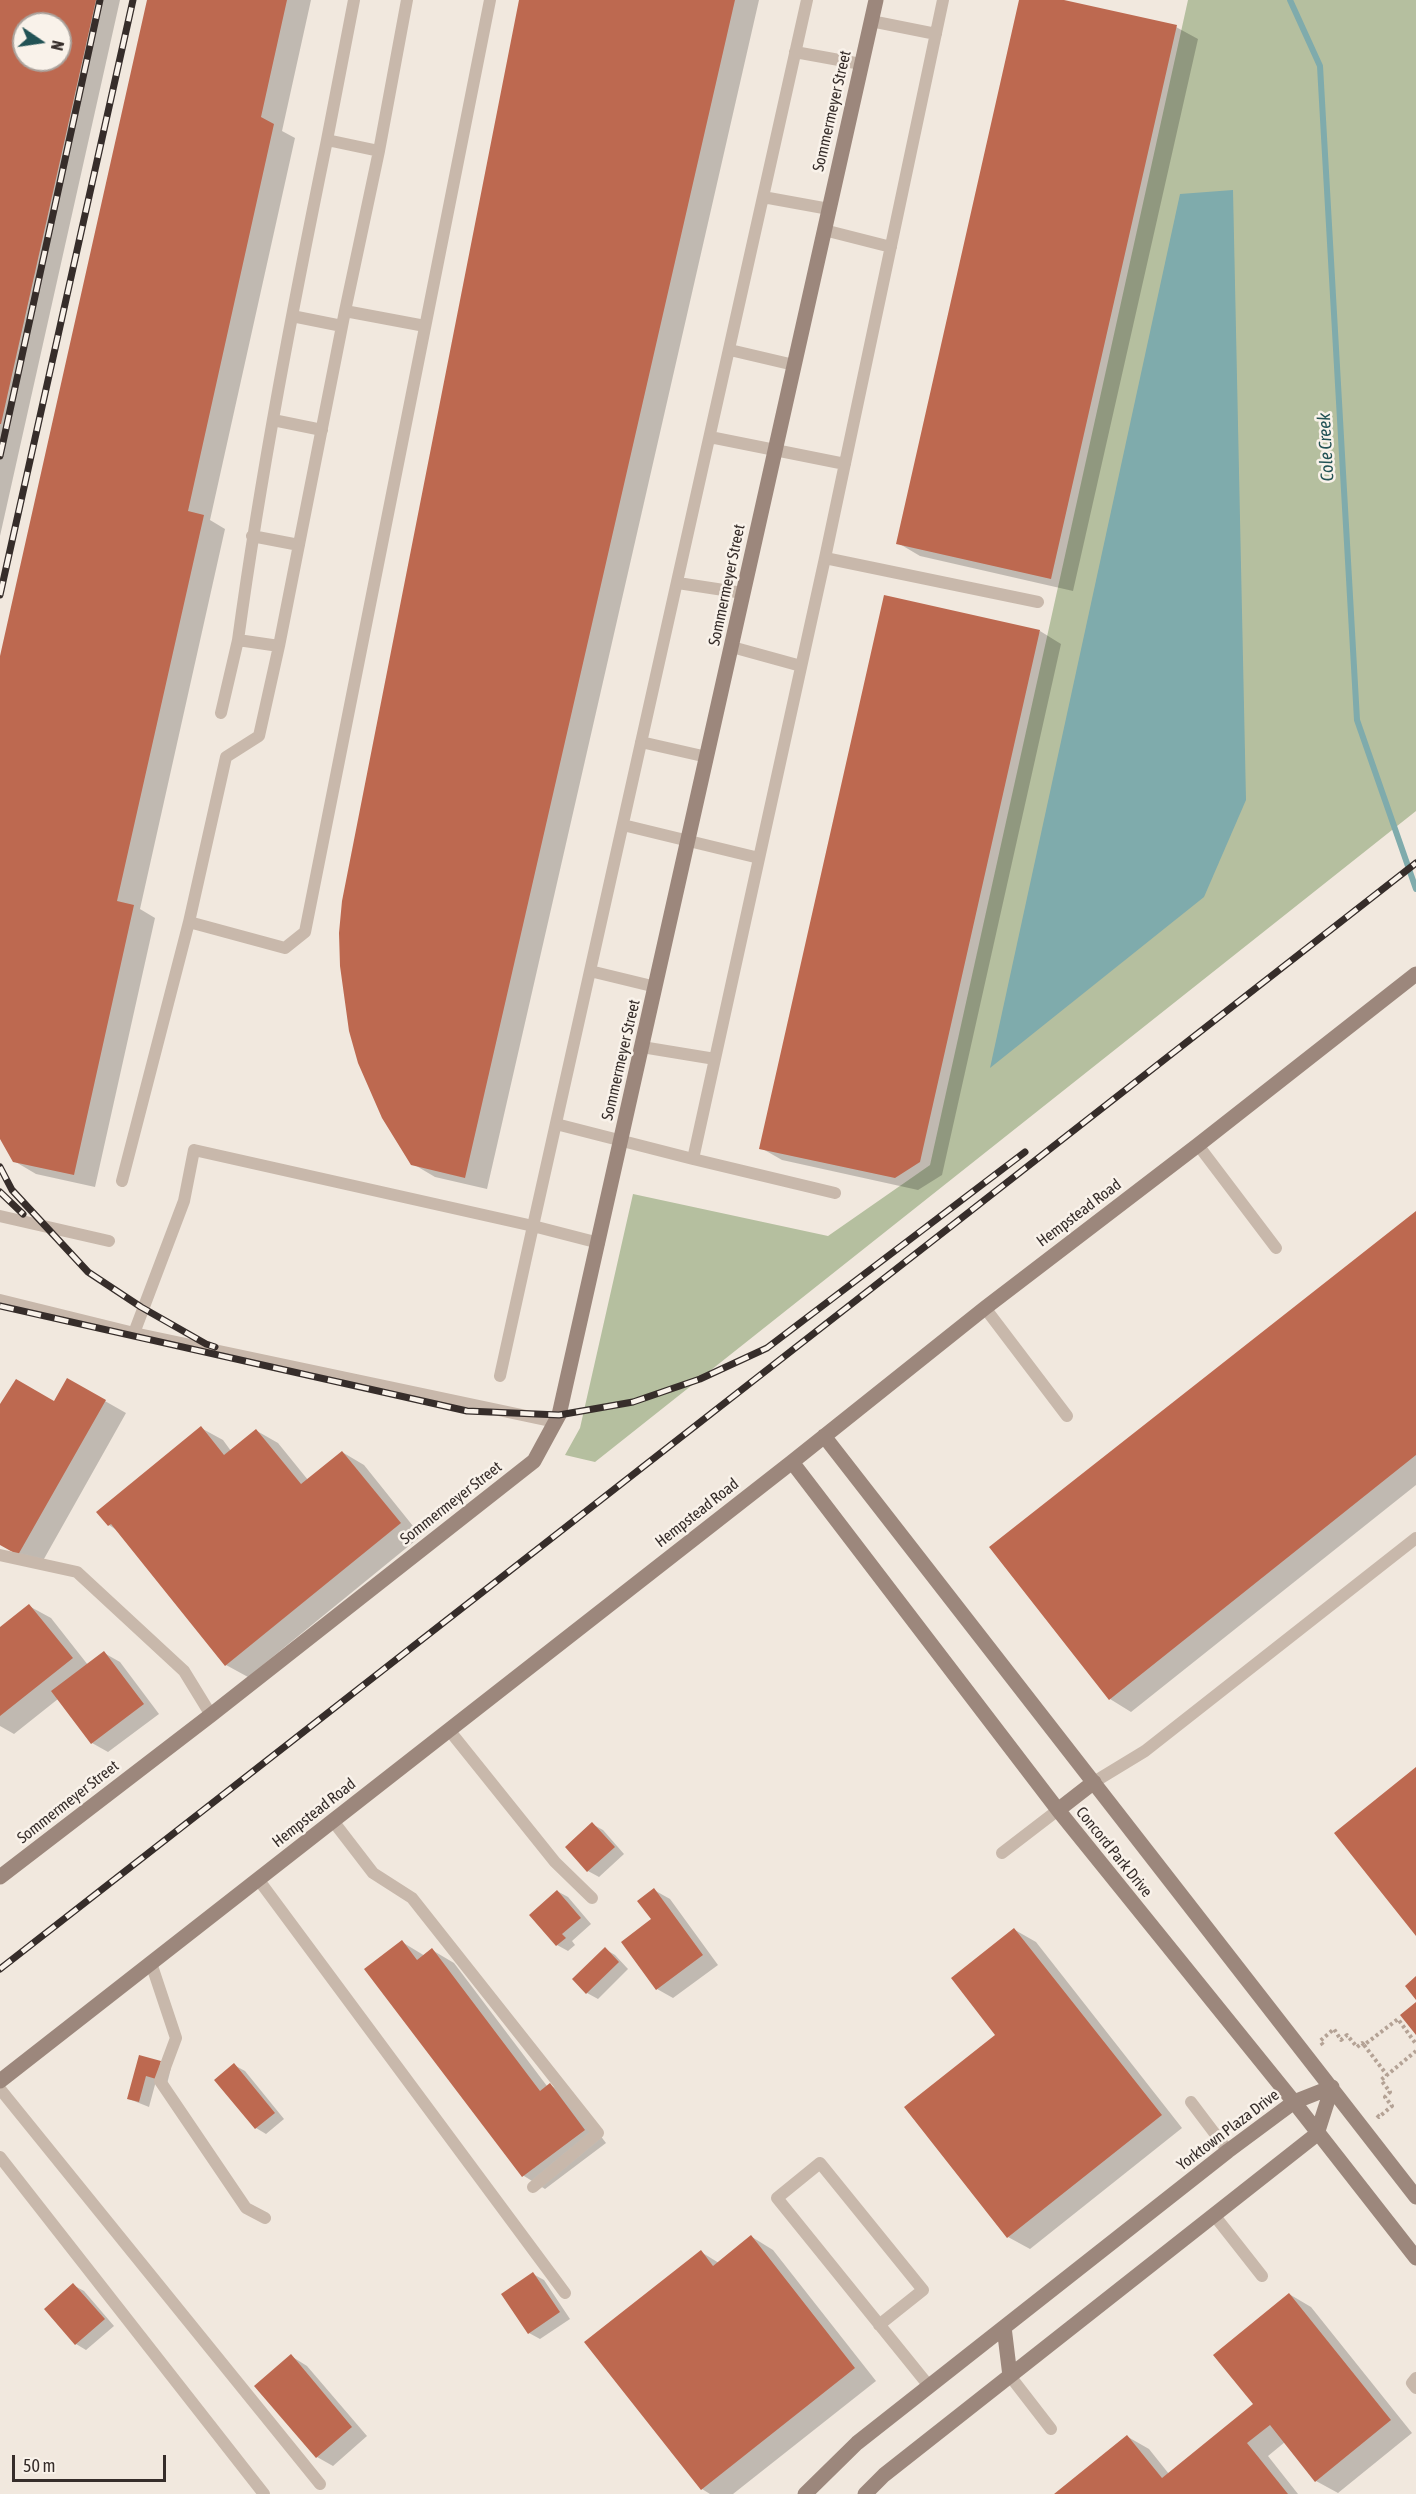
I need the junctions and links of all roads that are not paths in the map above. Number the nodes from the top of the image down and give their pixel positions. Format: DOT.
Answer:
graph roads {
  1 [pos="354,0"];
  2 [pos="407,0"];
  3 [pos="490,0"];
  4 [pos="807,0"];
  5 [pos="876,0"];
  6 [pos="943,0"];
  7 [pos="871,21"];
  8 [pos="936,34"];
  9 [pos="795,52"];
  10 [pos="861,64"];
  11 [pos="327,140"];
  12 [pos="379,151"];
  13 [pos="763,197"];
  14 [pos="829,209"];
  15 [pos="824,230"];
  16 [pos="891,247"];
  17 [pos="345,311"];
  18 [pos="291,316"];
  19 [pos="342,326"];
  20 [pos="425,326"];
  21 [pos="730,350"];
  22 [pos="794,365"];
  23 [pos="273,420"];
  24 [pos="322,430"];
  25 [pos="710,437"];
  26 [pos="775,451"];
  27 [pos="845,464"];
  28 [pos="252,536"];
  29 [pos="299,545"];
  30 [pos="825,558"];
  31 [pos="678,583"];
  32 [pos="743,593"];
  33 [pos="1038,602"];
  34 [pos="238,640"];
  35 [pos="279,646"];
  36 [pos="732,647"];
  37 [pos="801,666"];
  38 [pos="221,713"];
  39 [pos="641,742"];
  40 [pos="707,757"];
  41 [pos="623,825"];
  42 [pos="688,842"];
  43 [pos="759,858"];
  44 [pos="189,922"];
  45 [pos="590,971"];
  46 [pos="1416,974"];
  47 [pos="656,987"];
  48 [pos="642,1047"];
  49 [pos="715,1059"];
  50 [pos="556,1124"];
  51 [pos="621,1142"];
  52 [pos="1198,1145"];
  53 [pos="693,1159"];
  54 [pos="122,1181"];
  55 [pos="835,1193"];
  56 [pos="0,1216"];
  57 [pos="533,1226"];
  58 [pos="109,1241"];
  59 [pos="599,1243"];
  60 [pos="1276,1248"];
  61 [pos="0,1300"];
  62 [pos="985,1308"];
  63 [pos="134,1332"];
  64 [pos="500,1376"];
  65 [pos="1066,1416"];
  66 [pos="555,1422"];
  67 [pos="825,1436"];
  68 [pos="792,1462"];
  69 [pos="1416,1538"];
  70 [pos="0,1555"];
  71 [pos="211,1715"];
  72 [pos="449,1730"];
  73 [pos="1094,1782"];
  74 [pos="1058,1810"];
  75 [pos="333,1821"];
  76 [pos="1002,1853"];
  77 [pos="0,1877"];
  78 [pos="258,1879"];
  79 [pos="592,1898"];
  80 [pos="151,1964"];
  81 [pos="0,2081"];
  82 [pos="1332,2087"];
  83 [pos="0,2089"];
  84 [pos="1191,2102"];
  85 [pos="1294,2102"];
  86 [pos="1317,2134"];
  87 [pos="1228,2151"];
  88 [pos="0,2157"];
  89 [pos="532,2187"];
  90 [pos="1416,2198"];
  91 [pos="1214,2215"];
  92 [pos="265,2218"];
  93 [pos="1416,2258"];
  94 [pos="1262,2276"];
  95 [pos="565,2293"];
  96 [pos="879,2325"];
  97 [pos="1004,2327"];
  98 [pos="1010,2376"];
  99 [pos="1416,2378"];
  100 [pos="929,2386"];
  101 [pos="1416,2388"];
  102 [pos="1051,2429"];
  103 [pos="320,2484"];
  104 [pos="264,2494"];
  105 [pos="805,2494"];
  106 [pos="865,2494"];
  1 -- 11 [label="lane"];
  2 -- 12 [label="lane"];
  3 -- 20 [label="lane"];
  4 -- 9 [label="lane"];
  5 -- 7 [label="street, Sommermeyer Street"];
  6 -- 8 [label="lane"];
  7 -- 8 [label="lane"];
  7 -- 10 [label="street, Sommermeyer Street"];
  8 -- 16 [label="lane"];
  9 -- 10 [label="lane"];
  9 -- 13 [label="lane"];
  10 -- 14 [label="street, Sommermeyer Street"];
  11 -- 12 [label="lane"];
  11 -- 18 [label="lane"];
  12 -- 17 [label="lane"];
  13 -- 14 [label="lane"];
  13 -- 21 [label="lane"];
  14 -- 15 [label="street, Sommermeyer Street"];
  15 -- 16 [label="lane"];
  15 -- 22 [label="street, Sommermeyer Street"];
  16 -- 27 [label="lane"];
  17 -- 19 [label="lane"];
  17 -- 20 [label="lane"];
  18 -- 19 [label="lane"];
  18 -- 23 [label="lane"];
  19 -- 24 [label="lane"];
  20 -- 44 [label="lane"];
  21 -- 22 [label="lane"];
  21 -- 25 [label="lane"];
  22 -- 26 [label="street, Sommermeyer Street"];
  23 -- 24 [label="lane"];
  23 -- 28 [label="lane"];
  24 -- 29 [label="lane"];
  25 -- 26 [label="lane"];
  25 -- 31 [label="lane"];
  26 -- 27 [label="lane"];
  26 -- 32 [label="street, Sommermeyer Street"];
  27 -- 30 [label="lane"];
  28 -- 29 [label="lane"];
  28 -- 34 [label="lane"];
  29 -- 35 [label="lane"];
  30 -- 33 [label="lane"];
  30 -- 37 [label="lane"];
  31 -- 32 [label="lane"];
  31 -- 39 [label="lane"];
  32 -- 36 [label="street, Sommermeyer Street"];
  34 -- 35 [label="lane"];
  34 -- 38 [label="lane"];
  35 -- 44 [label="lane"];
  36 -- 37 [label="lane"];
  36 -- 40 [label="street, Sommermeyer Street"];
  37 -- 43 [label="lane"];
  39 -- 40 [label="lane"];
  39 -- 41 [label="lane"];
  40 -- 42 [label="street, Sommermeyer Street"];
  41 -- 42 [label="lane"];
  41 -- 45 [label="lane"];
  42 -- 43 [label="lane"];
  42 -- 47 [label="street, Sommermeyer Street"];
  43 -- 49 [label="lane"];
  44 -- 54 [label="lane"];
  45 -- 47 [label="lane"];
  45 -- 50 [label="lane"];
  46 -- 52 [label="street, Hempstead Road"];
  47 -- 48 [label="street, Sommermeyer Street"];
  48 -- 49 [label="lane"];
  48 -- 51 [label="street, Sommermeyer Street"];
  49 -- 53 [label="lane"];
  50 -- 51 [label="lane"];
  50 -- 57 [label="lane"];
  51 -- 53 [label="lane"];
  51 -- 59 [label="street, Sommermeyer Street"];
  52 -- 60 [label="lane"];
  52 -- 62 [label="street, Hempstead Road"];
  53 -- 55 [label="lane"];
  56 -- 58 [label="lane"];
  57 -- 59 [label="lane"];
  57 -- 63 [label="lane"];
  57 -- 64 [label="lane"];
  59 -- 66 [label="street, Sommermeyer Street"];
  61 -- 63 [label="lane"];
  62 -- 65 [label="lane"];
  62 -- 67 [label="street, Hempstead Road"];
  63 -- 66 [label="lane"];
  66 -- 71 [label="street, Sommermeyer Street"];
  67 -- 68 [label="street, Hempstead Road"];
  67 -- 73 [label="street, Concord Park Drive"];
  68 -- 72 [label="street, Hempstead Road"];
  68 -- 74 [label="street, Concord Park Drive"];
  69 -- 73 [label="lane"];
  70 -- 71 [label="lane"];
  71 -- 77 [label="street, Sommermeyer Street"];
  72 -- 75 [label="street, Hempstead Road"];
  72 -- 79 [label="lane"];
  73 -- 74 [label="street"];
  73 -- 82 [label="street, Concord Park Drive"];
  74 -- 76 [label="lane"];
  74 -- 85 [label="street, Concord Park Drive"];
  75 -- 78 [label="street, Hempstead Road"];
  75 -- 89 [label="lane"];
  78 -- 80 [label="street, Hempstead Road"];
  78 -- 95 [label="lane"];
  80 -- 81 [label="street, Hempstead Road"];
  80 -- 92 [label="lane"];
  82 -- 85 [label="street, Yorktown Plaza Drive"];
  82 -- 86 [label="street"];
  82 -- 90 [label="street, Concord Park Drive"];
  83 -- 103 [label="lane"];
  84 -- 87 [label="lane"];
  85 -- 86 [label="street, Concord Park Drive"];
  85 -- 87 [label="street, Yorktown Plaza Drive"];
  86 -- 91 [label="street"];
  86 -- 93 [label="street, Concord Park Drive"];
  87 -- 97 [label="street, Yorktown Plaza Drive"];
  88 -- 104 [label="lane"];
  91 -- 94 [label="lane"];
  91 -- 98 [label="street"];
  96 -- 96 [label="lane"];
  96 -- 100 [label="lane"];
  97 -- 98 [label="street"];
  97 -- 100 [label="street, Yorktown Plaza Drive"];
  98 -- 102 [label="lane"];
  98 -- 106 [label="street"];
  99 -- 101 [label="lane"];
  100 -- 105 [label="street, Yorktown Plaza Drive"];
}
